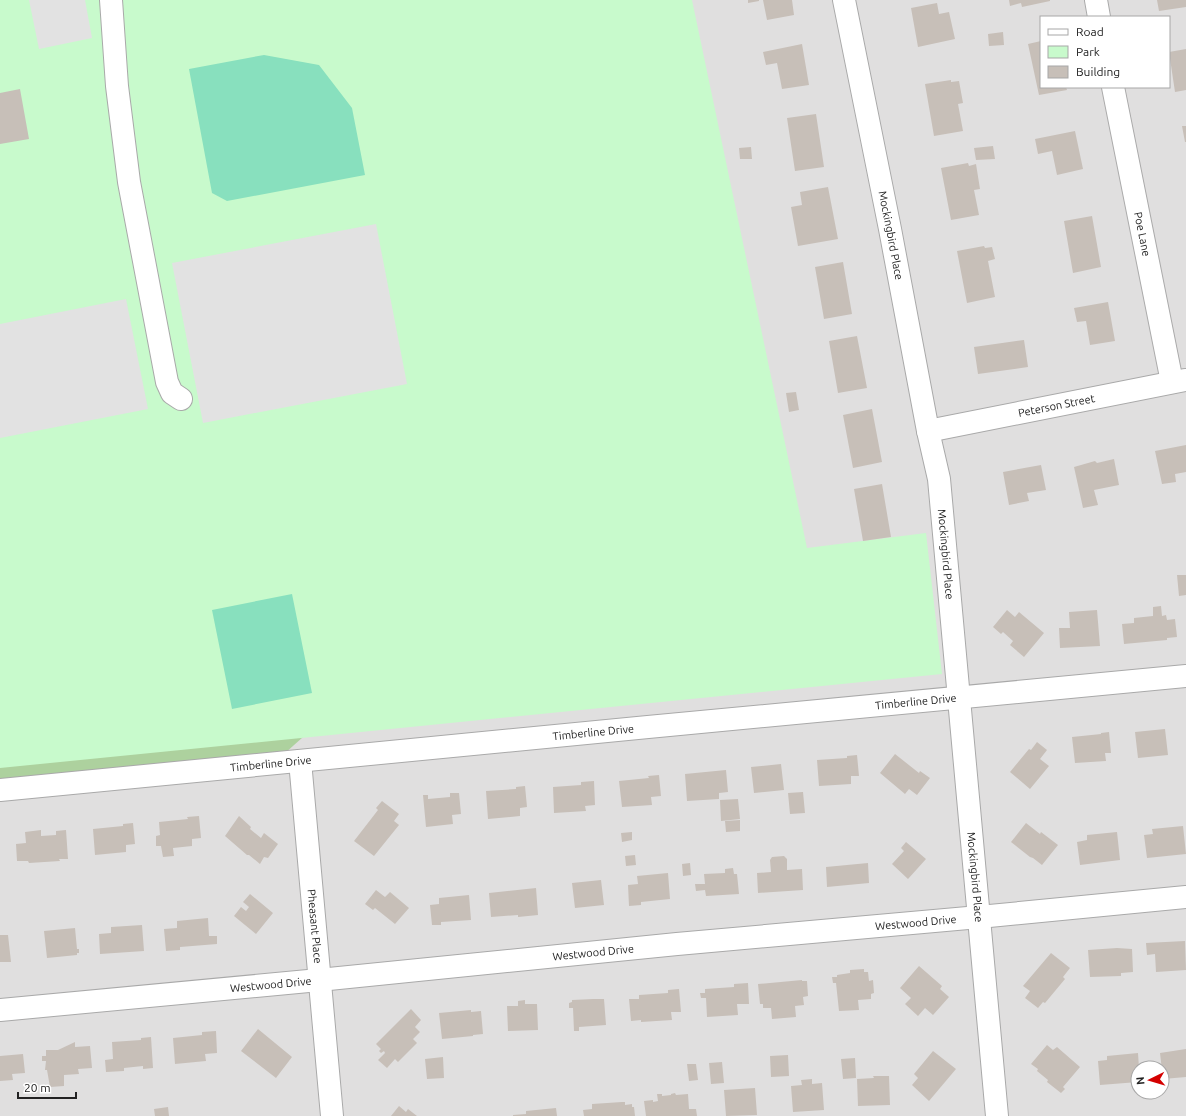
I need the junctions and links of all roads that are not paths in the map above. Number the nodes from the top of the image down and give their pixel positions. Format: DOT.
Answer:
graph roads {
  1 [pos="111,0"];
  2 [pos="844,0"];
  3 [pos="1096,0"];
  4 [pos="1099,16"];
  5 [pos="1113,88"];
  6 [pos="1179,381"];
  7 [pos="182,399"];
  8 [pos="928,431"];
  9 [pos="1186,676"];
  10 [pos="959,698"];
  11 [pos="300,761"];
  12 [pos="0,790"];
  13 [pos="1186,897"];
  14 [pos="979,917"];
  15 [pos="319,980"];
  16 [pos="0,1010"];
  17 [pos="332,1116"];
  18 [pos="997,1116"];
  1 -- 7 [label="street"];
  2 -- 8 [label="street, Mockingbird Place"];
  3 -- 4 [label="street"];
  5 -- 6 [label="street, Poe Lane"];
  6 -- 8 [label="street, Peterson Street"];
  8 -- 10 [label="street, Mockingbird Place"];
  9 -- 10 [label="street, Timberline Drive"];
  10 -- 11 [label="street, Timberline Drive"];
  10 -- 14 [label="street, Mockingbird Place"];
  11 -- 12 [label="street, Timberline Drive"];
  11 -- 15 [label="street, Pheasant Place"];
  13 -- 14 [label="street, Westwood Drive"];
  14 -- 15 [label="street, Westwood Drive"];
  14 -- 18 [label="street, Mockingbird Place"];
  15 -- 16 [label="street, Westwood Drive"];
  15 -- 17 [label="street, Pheasant Place"];
}
